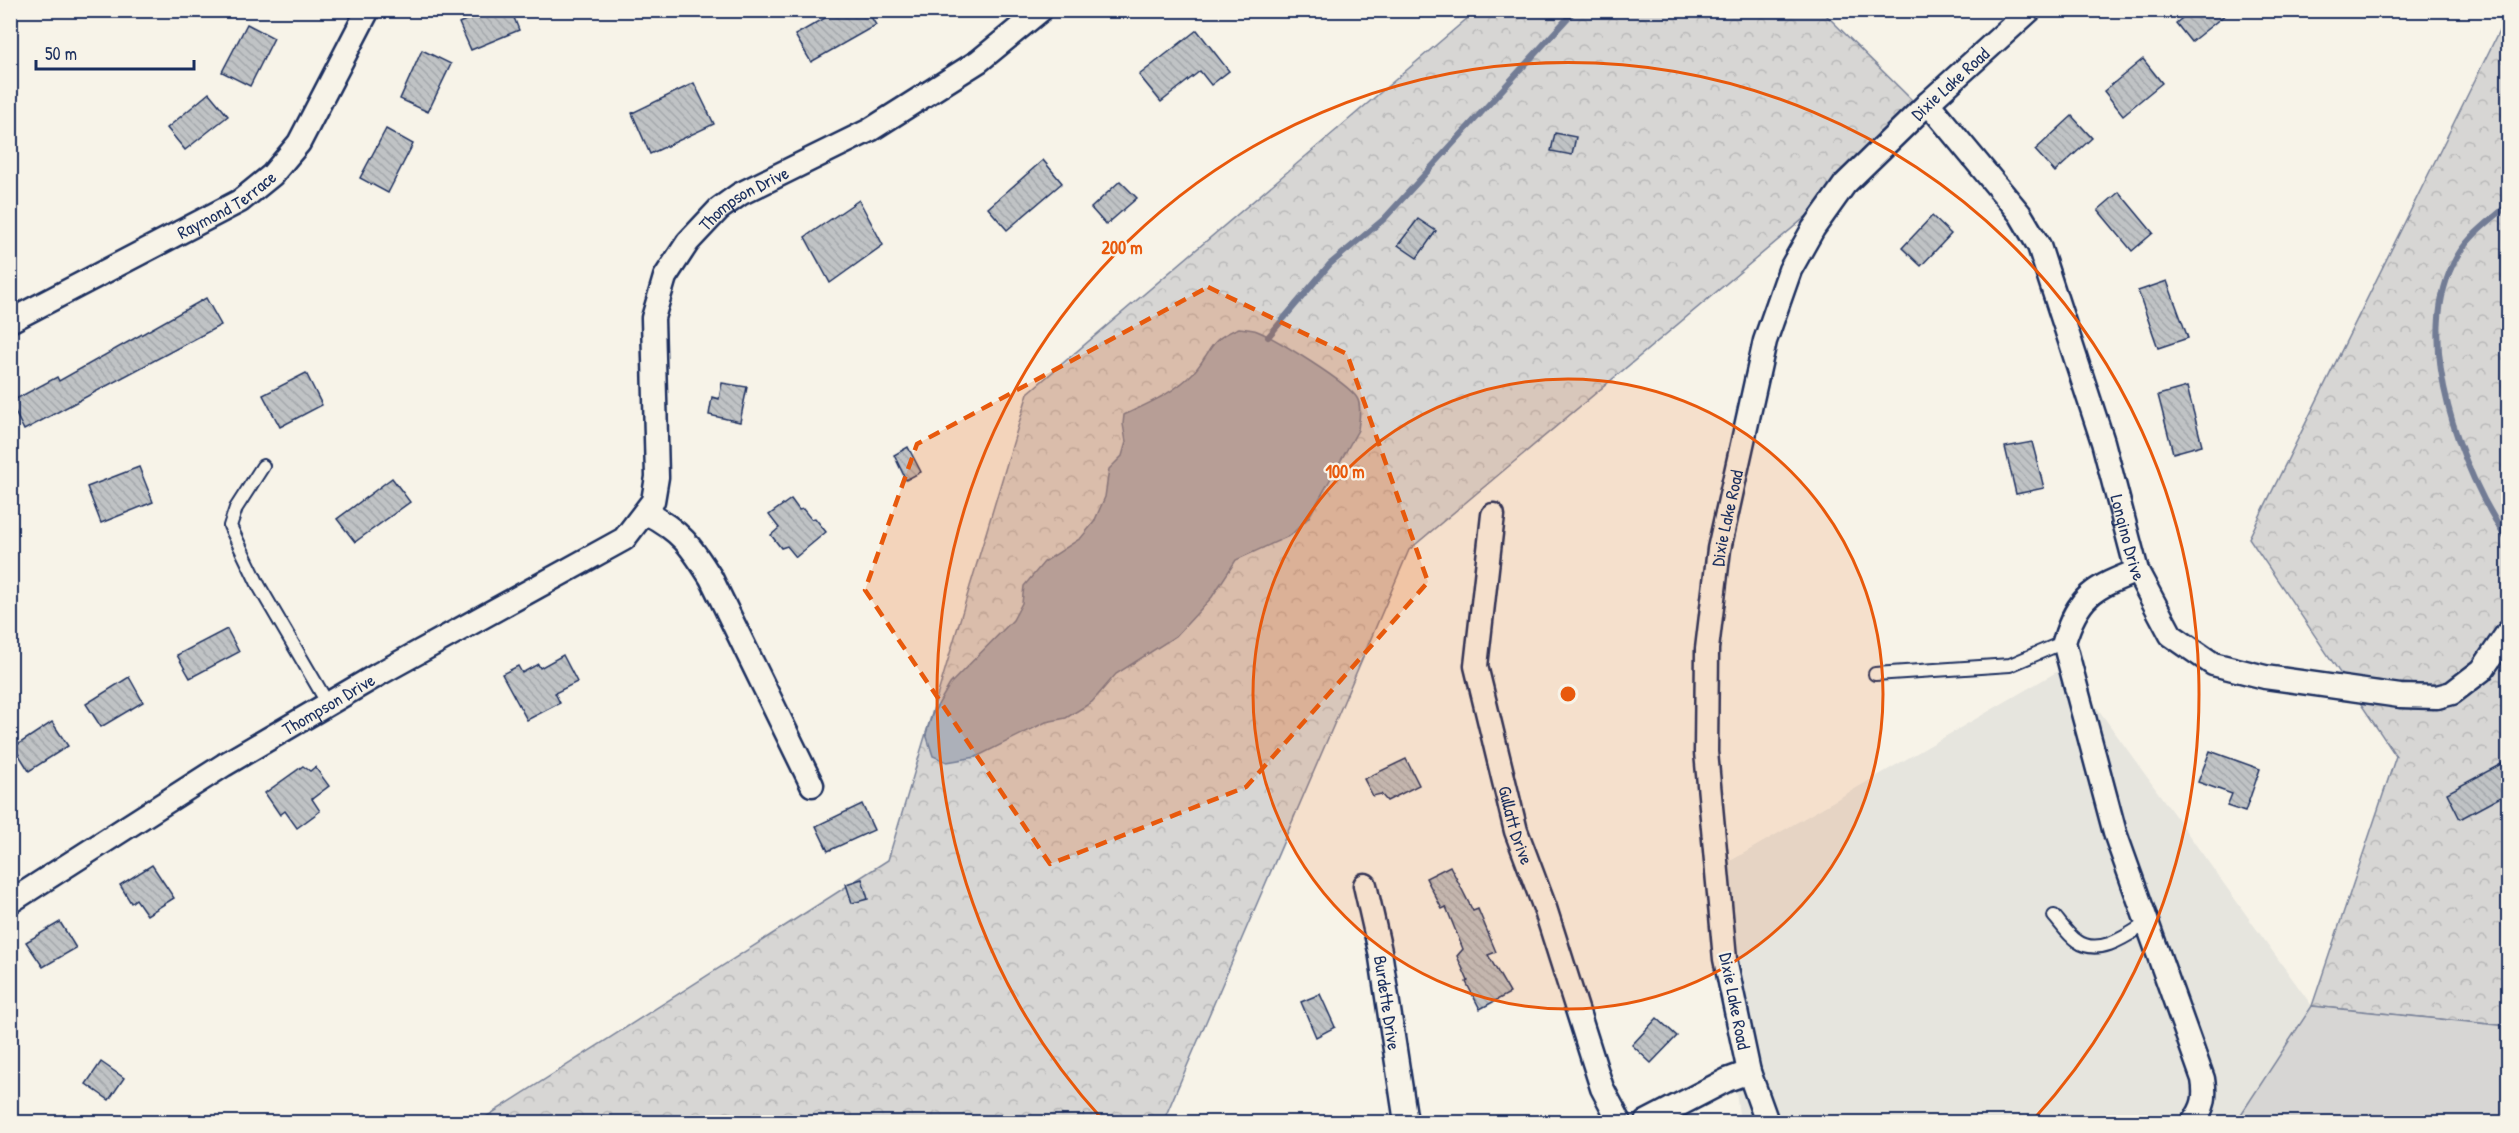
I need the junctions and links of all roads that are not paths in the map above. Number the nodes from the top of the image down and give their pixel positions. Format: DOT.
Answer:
graph roads {
  1 [pos="368,10"];
  2 [pos="1041,10"];
  3 [pos="2030,10"];
  4 [pos="1928,103"];
  5 [pos="10,321"];
  6 [pos="262,466"];
  7 [pos="646,513"];
  8 [pos="1492,515"];
  9 [pos="2138,571"];
  10 [pos="2508,632"];
  11 [pos="2064,642"];
  12 [pos="1875,674"];
  13 [pos="328,704"];
  14 [pos="812,785"];
  15 [pos="1365,885"];
  16 [pos="10,902"];
  17 [pos="2054,916"];
  18 [pos="2147,923"];
  19 [pos="1749,1072"];
  20 [pos="1406,1122"];
  21 [pos="1620,1122"];
  22 [pos="1646,1122"];
  23 [pos="1767,1122"];
  24 [pos="2193,1122"];
  1 -- 5 [label="street, Raymond Terrace"];
  2 -- 7 [label="street, Thompson Drive"];
  3 -- 4 [label="street, Dixie Lake Road"];
  4 -- 9 [label="street, Longino Drive"];
  4 -- 19 [label="street, Dixie Lake Road"];
  6 -- 13 [label="lane"];
  7 -- 13 [label="street, Thompson Drive"];
  7 -- 14 [label="street"];
  8 -- 21 [label="street, Gullatt Drive"];
  9 -- 10 [label="street, Longino Drive"];
  9 -- 11 [label="street"];
  11 -- 12 [label="lane"];
  11 -- 18 [label="street"];
  13 -- 16 [label="street, Thompson Drive"];
  15 -- 20 [label="street, Burdette Drive"];
  17 -- 18 [label="lane"];
  18 -- 24 [label="street"];
  19 -- 22 [label="street"];
  19 -- 23 [label="street, Dixie Lake Road"];
}
